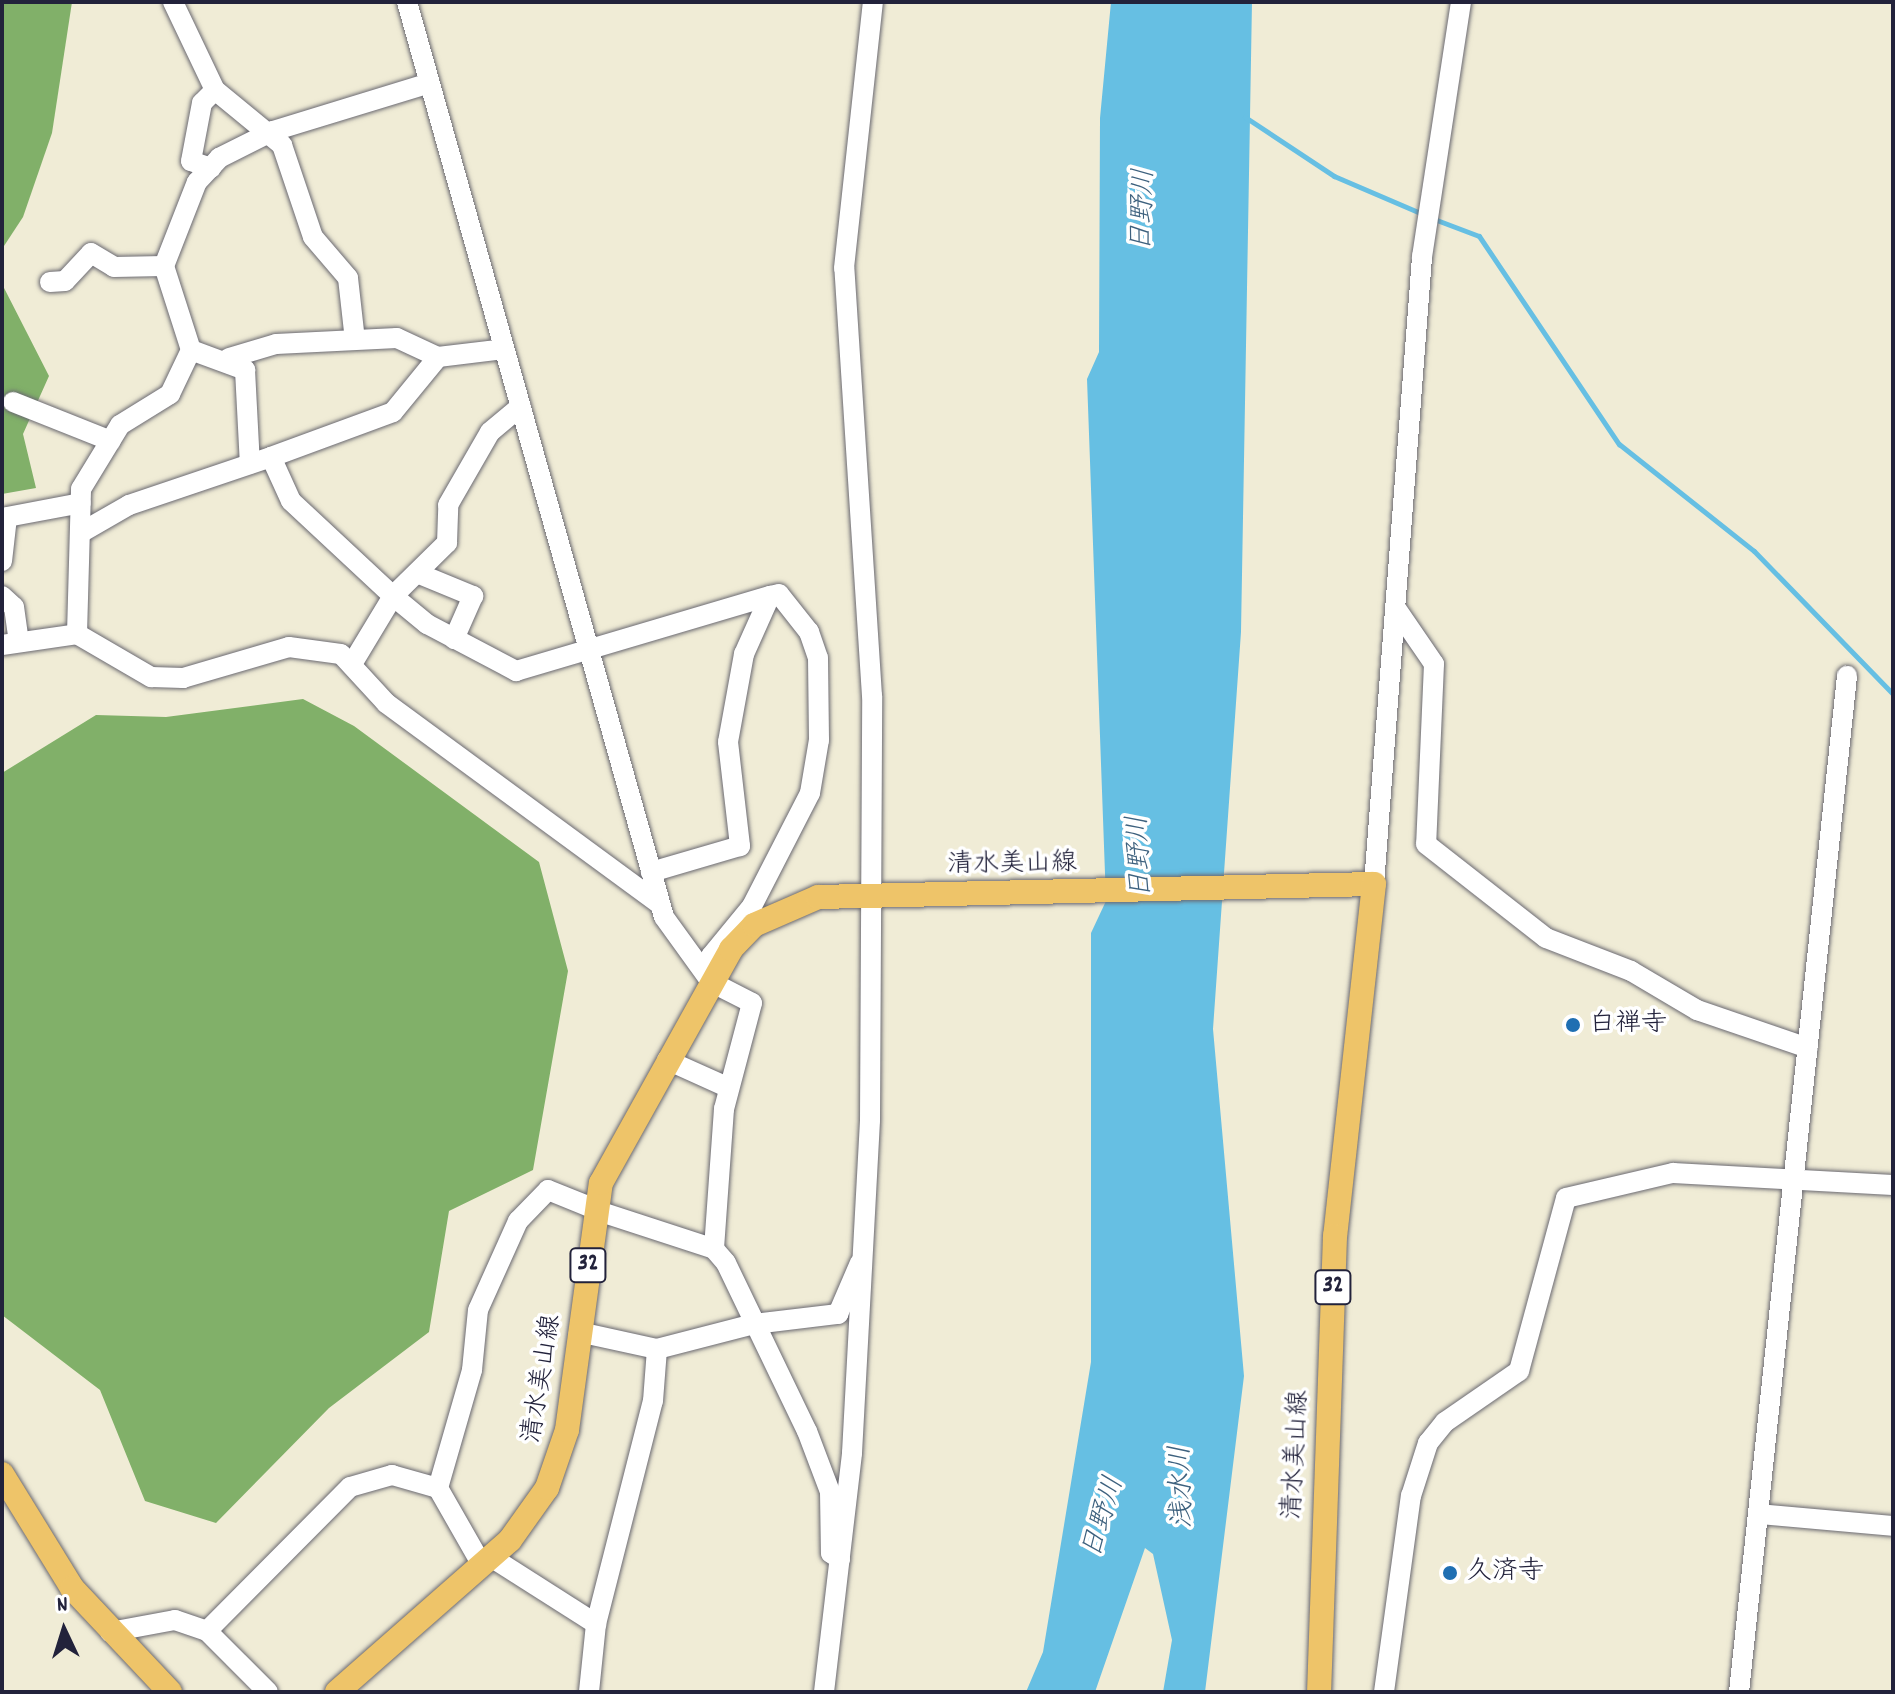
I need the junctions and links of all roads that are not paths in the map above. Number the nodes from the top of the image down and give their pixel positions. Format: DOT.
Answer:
graph roads {
  1 [pos="173,2"];
  2 [pos="407,2"];
  3 [pos="873,2"];
  4 [pos="1461,2"];
  5 [pos="427,84"];
  6 [pos="215,90"];
  7 [pos="273,131"];
  8 [pos="211,168"];
  9 [pos="164,266"];
  10 [pos="50,282"];
  11 [pos="355,340"];
  12 [pos="504,349"];
  13 [pos="191,350"];
  14 [pos="438,357"];
  15 [pos="229,358"];
  16 [pos="13,402"];
  17 [pos="521,406"];
  18 [pos="111,441"];
  19 [pos="271,457"];
  20 [pos="250,464"];
  21 [pos="81,503"];
  22 [pos="82,532"];
  23 [pos="2,561"];
  24 [pos="417,573"];
  25 [pos="2,596"];
  26 [pos="393,596"];
  27 [pos="770,596"];
  28 [pos="1395,607"];
  29 [pos="77,634"];
  30 [pos="454,639"];
  31 [pos="10,644"];
  32 [pos="591,652"];
  33 [pos="352,664"];
  34 [pos="1847,676"];
  35 [pos="651,872"];
  36 [pos="1374,884"];
  37 [pos="877,895"];
  38 [pos="660,904"];
  39 [pos="711,982"];
  40 [pos="1808,1048"];
  41 [pos="667,1060"];
  42 [pos="729,1088"];
  43 [pos="1795,1182"];
  44 [pos="1893,1185"];
  45 [pos="592,1208"];
  46 [pos="714,1249"];
  47 [pos="864,1259"];
  48 [pos="754,1324"];
  49 [pos="579,1332"];
  50 [pos="657,1349"];
  51 [pos="2,1474"];
  52 [pos="438,1488"];
  53 [pos="10,1504"];
  54 [pos="1759,1514"];
  55 [pos="1893,1526"];
  56 [pos="487,1561"];
  57 [pos="843,1562"];
  58 [pos="596,1624"];
  59 [pos="207,1631"];
  60 [pos="110,1632"];
  61 [pos="170,1692"];
  62 [pos="268,1692"];
  63 [pos="337,1692"];
  64 [pos="589,1692"];
  65 [pos="824,1692"];
  66 [pos="1319,1692"];
  67 [pos="1384,1692"];
  68 [pos="1739,1692"];
  1 -- 6 [label="street"];
  2 -- 5 [label="street"];
  3 -- 37 [label="street"];
  4 -- 28 [label="street"];
  5 -- 7 [label="street"];
  5 -- 12 [label="street"];
  6 -- 7 [label="street"];
  6 -- 8 [label="street"];
  7 -- 8 [label="street"];
  7 -- 11 [label="street"];
  8 -- 9 [label="street"];
  9 -- 10 [label="street"];
  9 -- 13 [label="street"];
  11 -- 14 [label="street"];
  11 -- 15 [label="street"];
  12 -- 14 [label="street"];
  12 -- 17 [label="street"];
  13 -- 15 [label="street"];
  13 -- 18 [label="street"];
  14 -- 19 [label="street"];
  15 -- 20 [label="street"];
  16 -- 18 [label="street"];
  17 -- 24 [label="street"];
  17 -- 32 [label="street"];
  18 -- 21 [label="street"];
  19 -- 20 [label="street"];
  19 -- 26 [label="street"];
  20 -- 22 [label="street"];
  21 -- 22 [label="street"];
  21 -- 23 [label="street"];
  22 -- 29 [label="street"];
  24 -- 26 [label="street"];
  24 -- 30 [label="street"];
  25 -- 31 [label="street"];
  26 -- 30 [label="street"];
  26 -- 33 [label="street"];
  27 -- 32 [label="street"];
  27 -- 35 [label="street"];
  27 -- 39 [label="street"];
  28 -- 36 [label="street"];
  28 -- 40 [label="street"];
  29 -- 31 [label="street"];
  29 -- 33 [label="street"];
  30 -- 32 [label="street"];
  32 -- 35 [label="street"];
  33 -- 38 [label="street"];
  34 -- 40 [label="street"];
  35 -- 38 [label="street"];
  36 -- 37 [label="main road, 清水美山線 / 32"];
  36 -- 66 [label="main road, 清水美山線 / 32"];
  37 -- 39 [label="main road, 清水美山線 / 32"];
  37 -- 47 [label="street"];
  38 -- 39 [label="street"];
  39 -- 41 [label="main road, 清水美山線 / 32"];
  39 -- 42 [label="street"];
  40 -- 43 [label="street"];
  41 -- 42 [label="street"];
  41 -- 45 [label="main road, 清水美山線 / 32"];
  42 -- 46 [label="street"];
  43 -- 44 [label="street"];
  43 -- 54 [label="street"];
  43 -- 67 [label="street"];
  45 -- 46 [label="street"];
  45 -- 49 [label="main road, 清水美山線 / 32"];
  45 -- 52 [label="street"];
  46 -- 48 [label="street"];
  47 -- 48 [label="street"];
  47 -- 57 [label="street"];
  48 -- 50 [label="street"];
  48 -- 57 [label="street"];
  49 -- 50 [label="street"];
  49 -- 56 [label="main road, 清水美山線 / 32"];
  50 -- 58 [label="street"];
  51 -- 53 [label="main road"];
  52 -- 56 [label="street"];
  52 -- 59 [label="street"];
  53 -- 60 [label="main road"];
  54 -- 55 [label="street"];
  54 -- 68 [label="street"];
  56 -- 58 [label="street"];
  56 -- 63 [label="main road, 清水美山線 / 32"];
  57 -- 65 [label="street"];
  58 -- 64 [label="street"];
  59 -- 60 [label="street"];
  59 -- 62 [label="street"];
  60 -- 61 [label="main road"];
}
